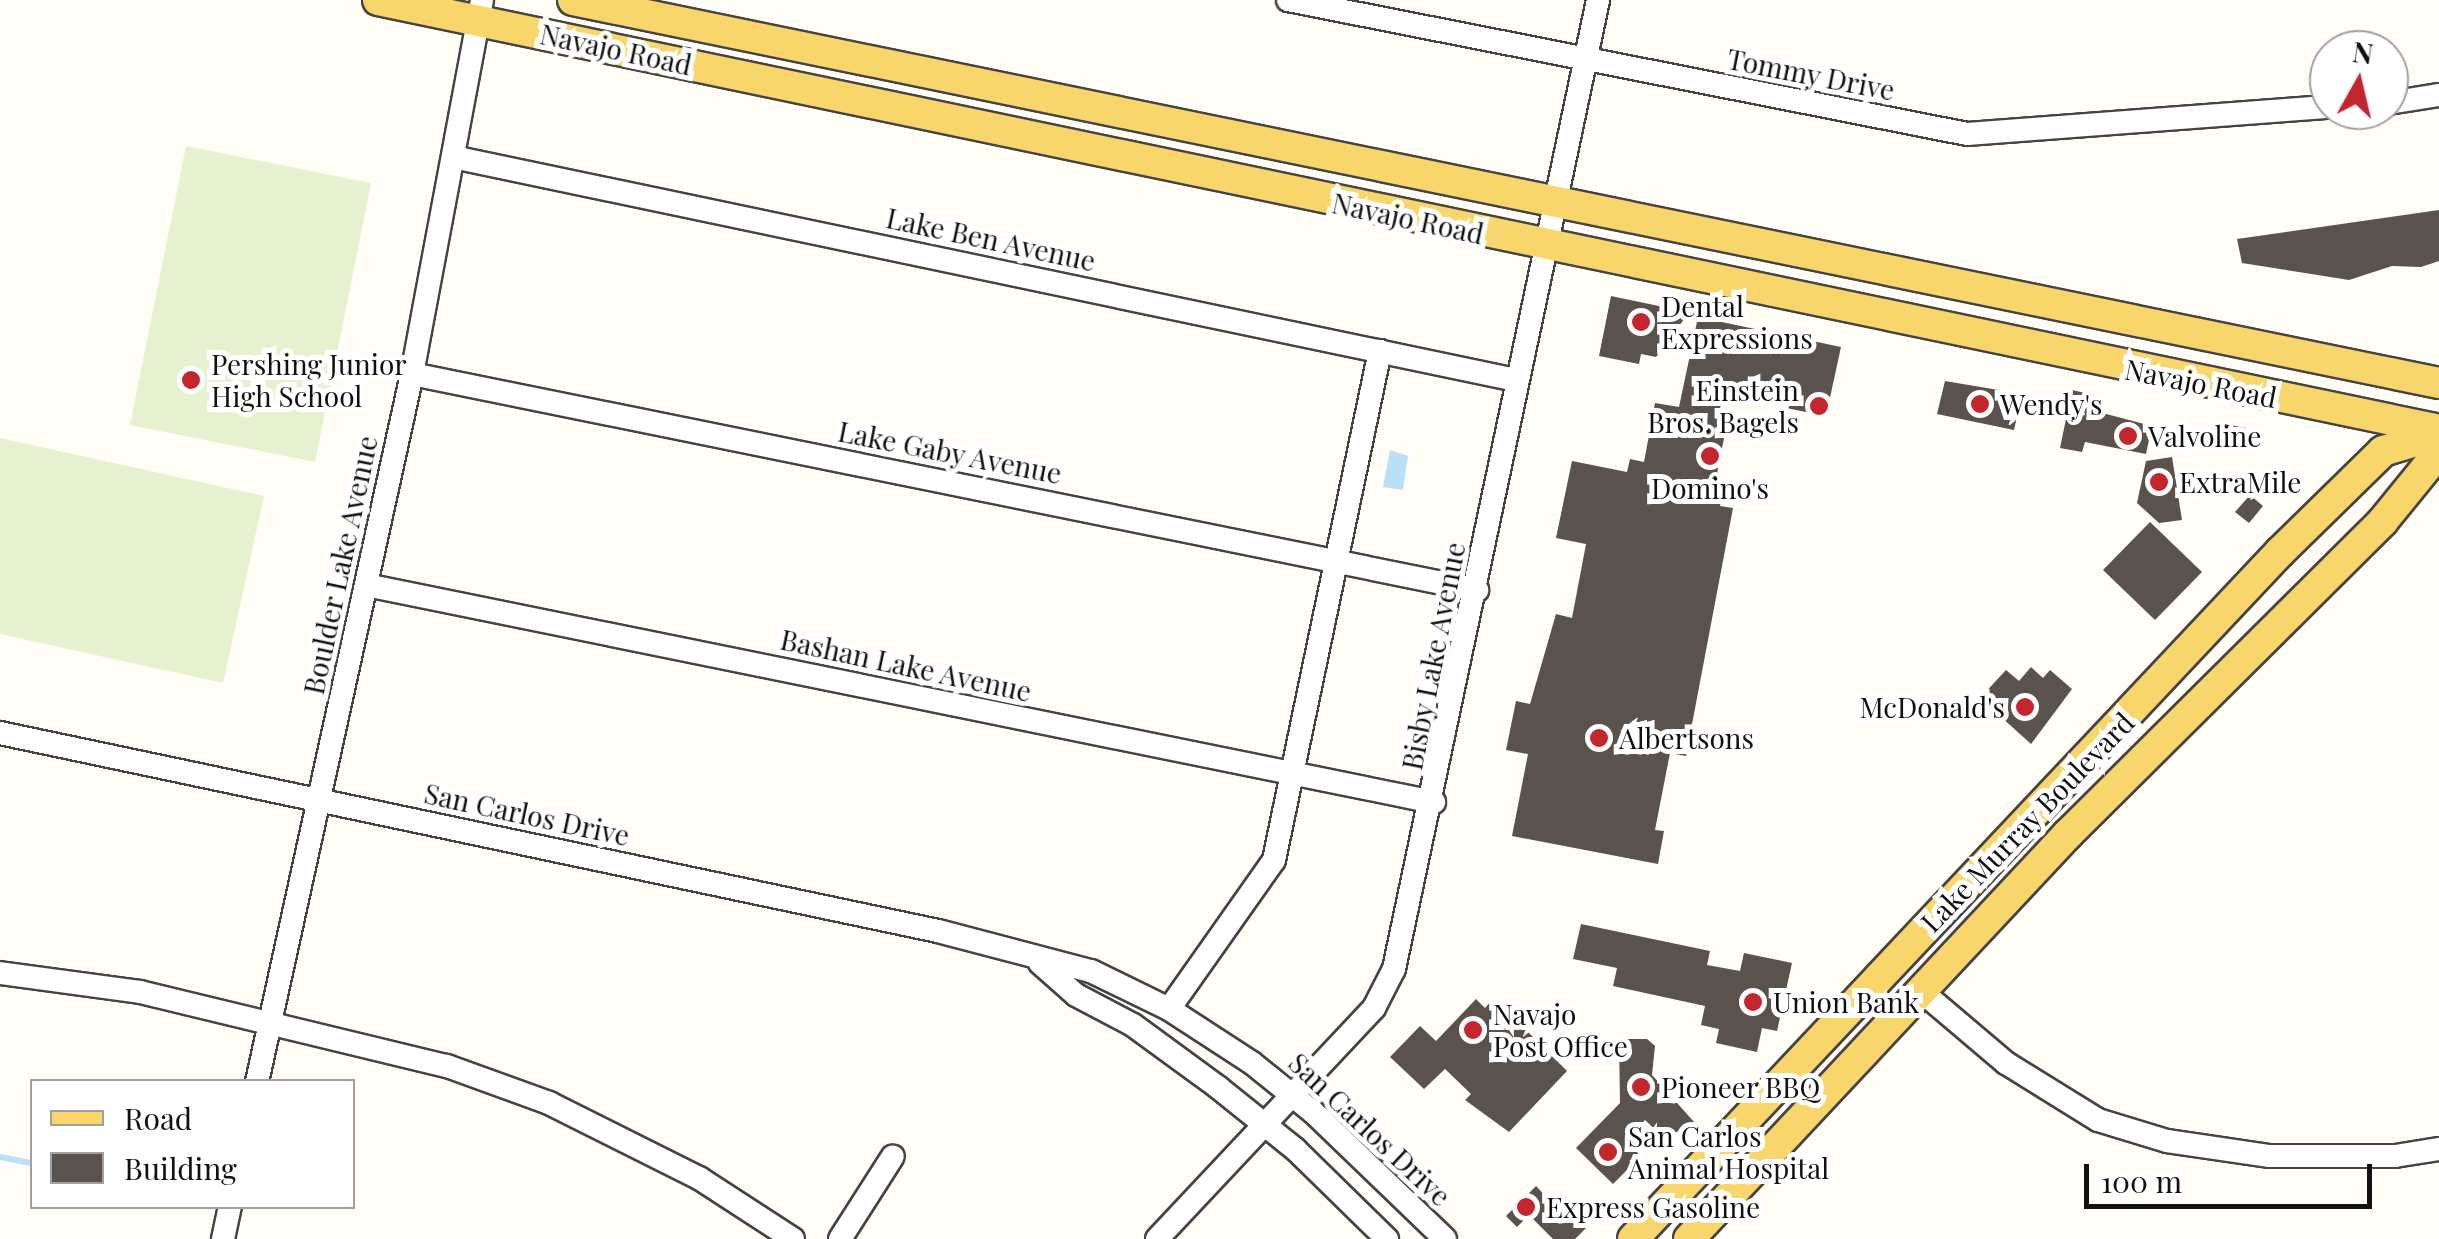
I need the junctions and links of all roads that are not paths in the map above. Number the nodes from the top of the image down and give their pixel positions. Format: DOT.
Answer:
graph roads {
  1 [pos="378,0"];
  2 [pos="573,0"];
  3 [pos="1288,0"];
  4 [pos="1598,0"];
  5 [pos="480,10"];
  6 [pos="1586,62"];
  7 [pos="2439,95"];
  8 [pos="2409,100"];
  9 [pos="2309,109"];
  10 [pos="453,157"];
  11 [pos="1556,204"];
  12 [pos="1546,247"];
  13 [pos="2019,299"];
  14 [pos="1874,315"];
  15 [pos="1380,351"];
  16 [pos="412,374"];
  17 [pos="1516,380"];
  18 [pos="2439,383"];
  19 [pos="2439,432"];
  20 [pos="2439,452"];
  21 [pos="1336,560"];
  22 [pos="366,585"];
  23 [pos="1476,590"];
  24 [pos="0,733"];
  25 [pos="1295,776"];
  26 [pos="321,802"];
  27 [pos="1434,802"];
  28 [pos="1925,927"];
  29 [pos="1040,962"];
  30 [pos="0,973"];
  31 [pos="1887,973"];
  32 [pos="1920,991"];
  33 [pos="1169,1009"];
  34 [pos="270,1021"];
  35 [pos="1873,1043"];
  36 [pos="257,1079"];
  37 [pos="1294,1096"];
  38 [pos="1266,1126"];
  39 [pos="2439,1149"];
  40 [pos="893,1156"];
  41 [pos="229,1209"];
  42 [pos="223,1239"];
  43 [pos="793,1239"];
  44 [pos="840,1239"];
  45 [pos="1156,1239"];
  46 [pos="1387,1239"];
  47 [pos="1445,1239"];
  48 [pos="1633,1239"];
  49 [pos="1689,1239"];
  1 -- 5 [label="main road, Navajo Road"];
  2 -- 11 [label="main road, Navajo Road"];
  3 -- 6 [label="street, Tommy Drive"];
  4 -- 6 [label="street, Bisby Lake Avenue"];
  5 -- 10 [label="street, Boulder Lake Avenue"];
  5 -- 12 [label="main road, Navajo Road"];
  6 -- 9 [label="street, Tommy Drive"];
  6 -- 11 [label="street, Bisby Lake Avenue"];
  7 -- 8 [label="street"];
  10 -- 15 [label="street, Lake Ben Avenue"];
  10 -- 16 [label="street, Boulder Lake Avenue"];
  11 -- 12 [label="street, Bisby Lake Avenue"];
  11 -- 13 [label="main road, Navajo Road"];
  12 -- 14 [label="main road, Navajo Road"];
  12 -- 17 [label="street, Bisby Lake Avenue"];
  13 -- 14 [label="main road"];
  13 -- 18 [label="main road, Navajo Road"];
  14 -- 19 [label="main road, Navajo Road"];
  15 -- 17 [label="street, Lake Ben Avenue"];
  15 -- 21 [label="street"];
  16 -- 21 [label="street, Lake Gaby Avenue"];
  16 -- 22 [label="street, Boulder Lake Avenue"];
  17 -- 23 [label="street, Bisby Lake Avenue"];
  19 -- 28 [label="main road, Lake Murray Boulevard"];
  20 -- 32 [label="main road, Lake Murray Boulevard"];
  21 -- 23 [label="street, Lake Gaby Avenue"];
  21 -- 25 [label="street"];
  22 -- 25 [label="street, Bashan Lake Avenue"];
  22 -- 26 [label="street, Boulder Lake Avenue"];
  23 -- 27 [label="street, Bisby Lake Avenue"];
  24 -- 26 [label="street, San Carlos Drive"];
  25 -- 27 [label="street, Bashan Lake Avenue"];
  25 -- 33 [label="street"];
  26 -- 29 [label="street, San Carlos Drive"];
  26 -- 34 [label="street, Boulder Lake Avenue"];
  27 -- 37 [label="street, Bisby Lake Avenue"];
  28 -- 31 [label="main road, Lake Murray Boulevard"];
  28 -- 32 [label="main road"];
  29 -- 33 [label="street, San Carlos Drive"];
  29 -- 38 [label="street, San Carlos Drive"];
  30 -- 34 [label="street"];
  31 -- 35 [label="main road"];
  31 -- 48 [label="main road, Lake Murray Boulevard"];
  32 -- 35 [label="main road, Lake Murray Boulevard"];
  32 -- 39 [label="street"];
  33 -- 37 [label="street, San Carlos Drive"];
  34 -- 36 [label="street, Boulder Lake Avenue"];
  34 -- 43 [label="street"];
  35 -- 49 [label="main road, Lake Murray Boulevard"];
  37 -- 38 [label="street, Bisby Lake Avenue"];
  37 -- 47 [label="street, San Carlos Drive"];
  38 -- 45 [label="street, Bisby Lake Avenue"];
  38 -- 46 [label="street, San Carlos Drive"];
  40 -- 44 [label="street"];
  41 -- 42 [label="street"];
}
